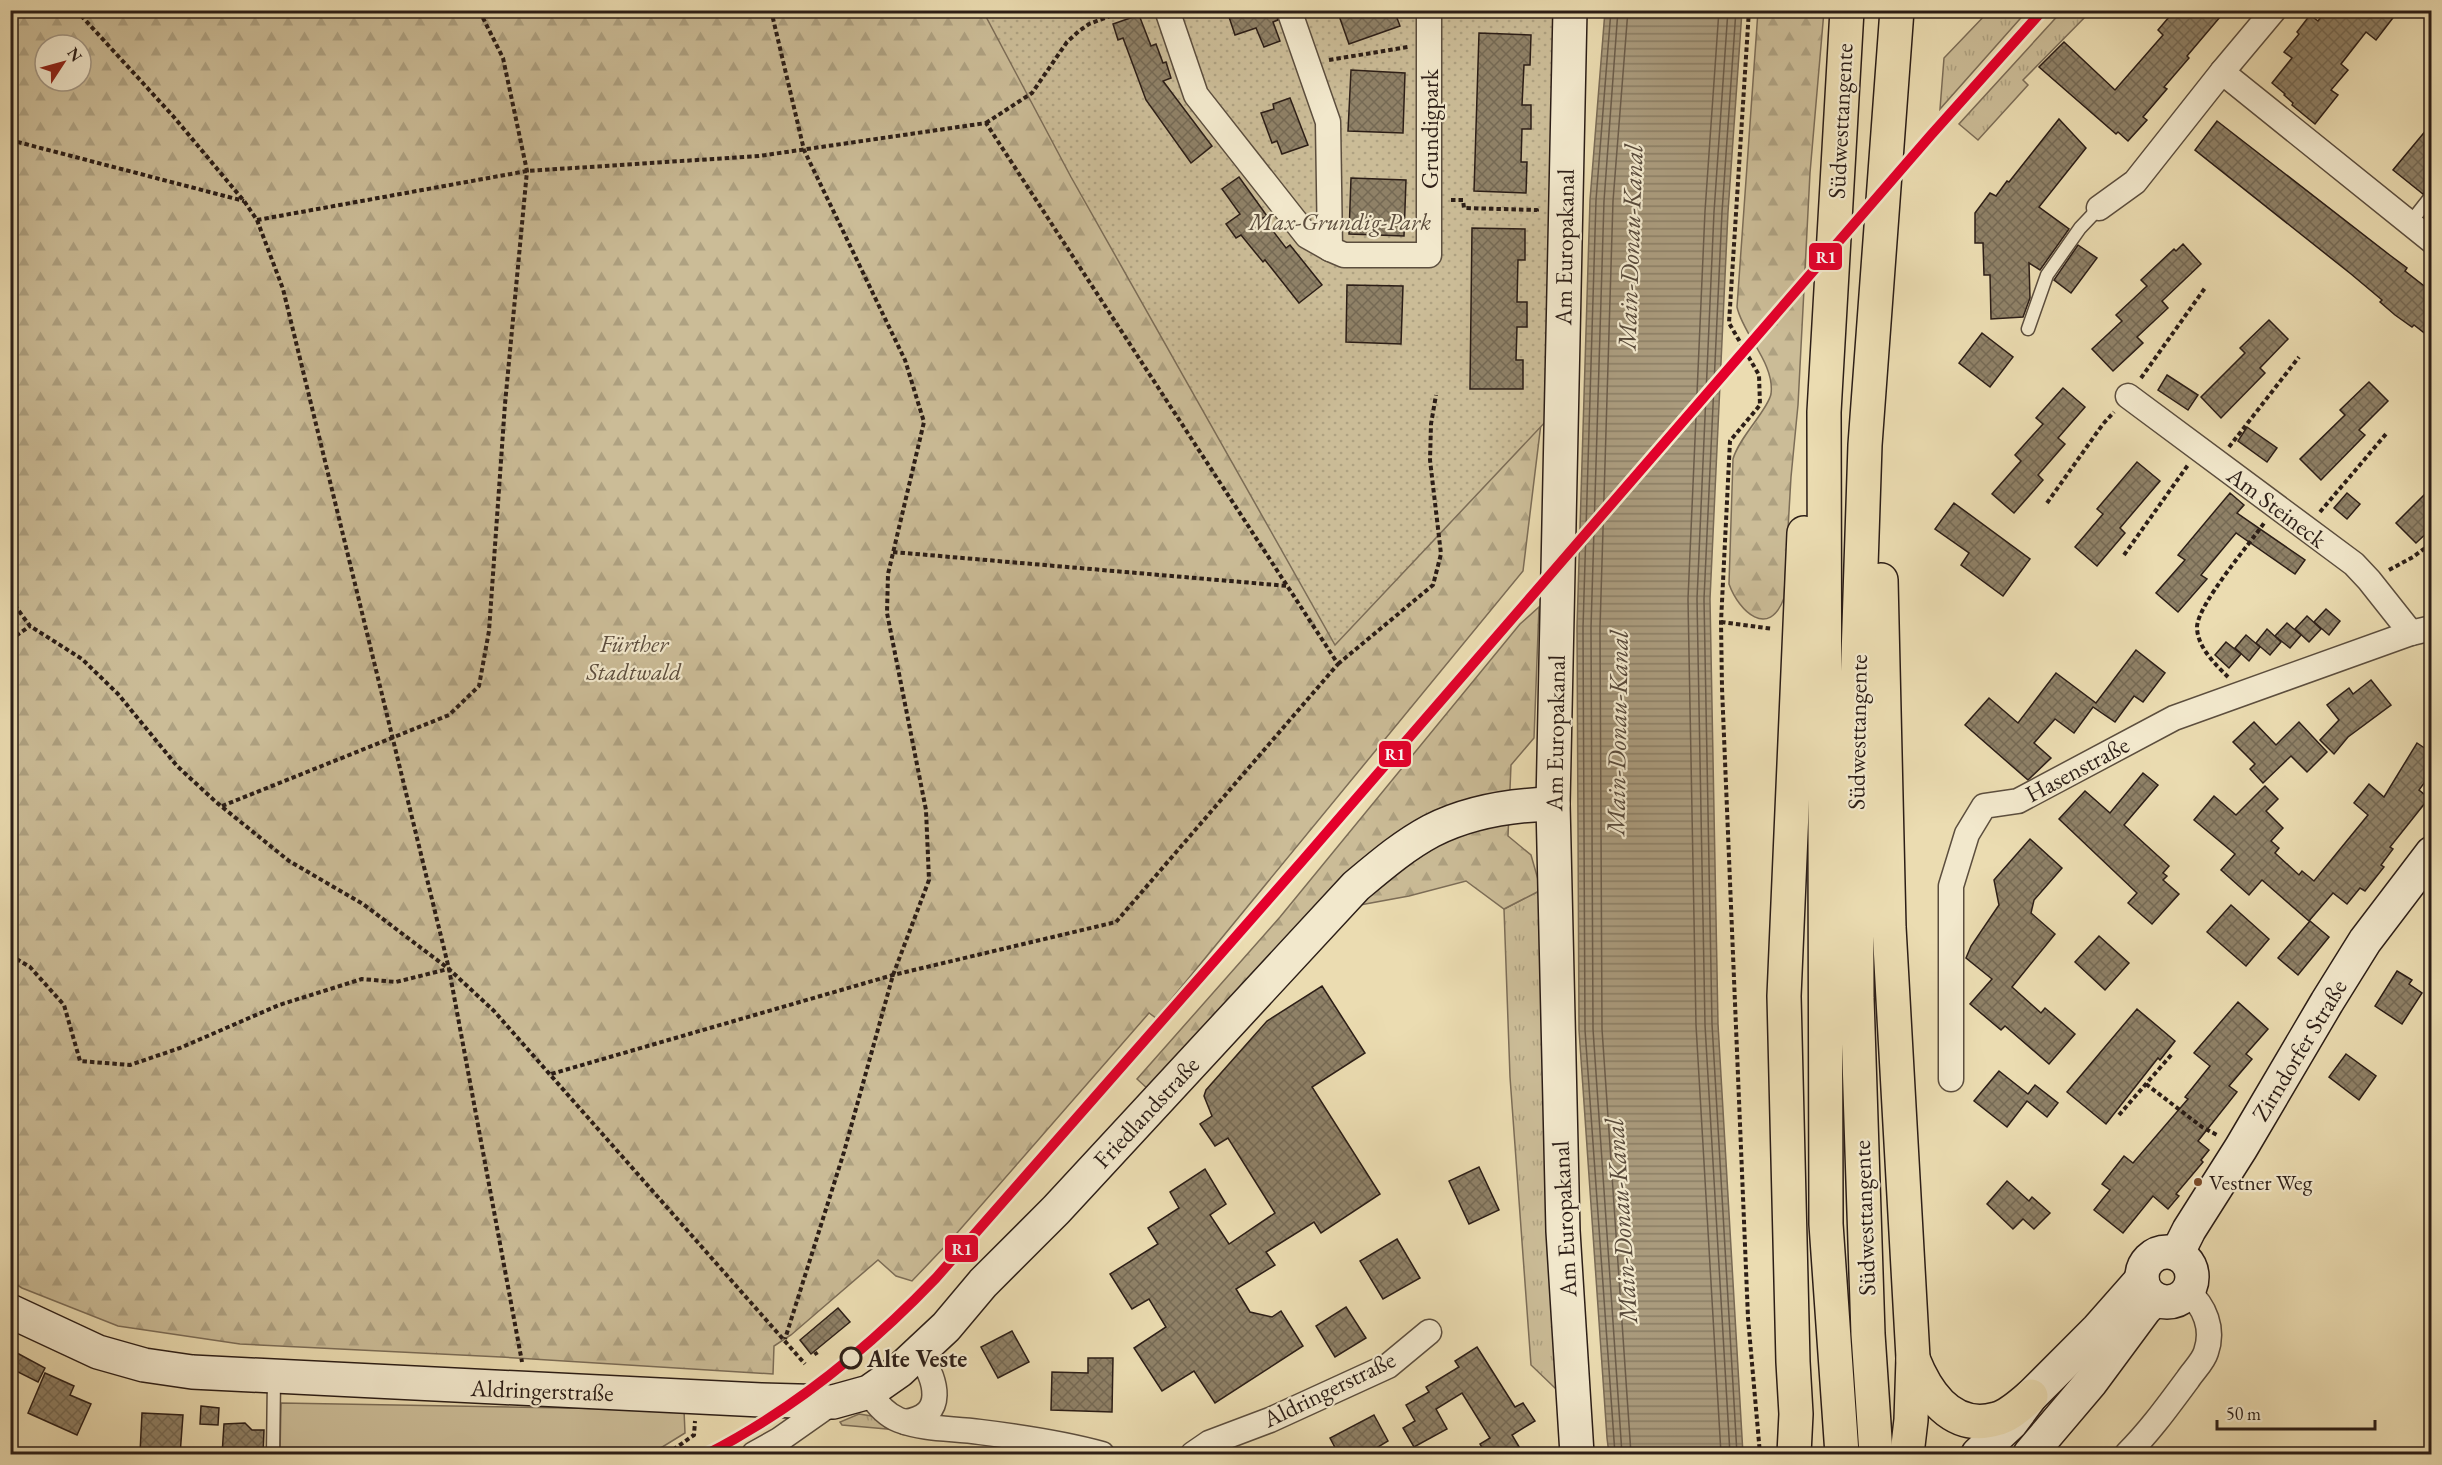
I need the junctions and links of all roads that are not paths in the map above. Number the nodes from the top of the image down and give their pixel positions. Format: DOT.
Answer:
graph roads {
  1 [pos="1167,10"];
  2 [pos="1289,10"];
  3 [pos="1427,10"];
  4 [pos="1569,10"];
  5 [pos="1847,10"];
  6 [pos="1897,10"];
  7 [pos="2274,10"];
  8 [pos="2222,72"];
  9 [pos="2432,195"];
  10 [pos="2099,208"];
  11 [pos="2410,223"];
  12 [pos="2432,241"];
  13 [pos="1330,249"];
  14 [pos="2028,329"];
  15 [pos="2128,396"];
  16 [pos="1824,412"];
  17 [pos="1865,445"];
  18 [pos="2421,630"];
  19 [pos="1553,804"];
  20 [pos="2432,853"];
  21 [pos="1951,1079"];
  22 [pos="2177,1254"];
  23 [pos="2149,1289"];
  24 [pos="2187,1291"];
  25 [pos="10,1311"];
  26 [pos="1429,1332"];
  27 [pos="919,1354"];
  28 [pos="1913,1358"];
  29 [pos="263,1377"];
  30 [pos="869,1392"];
  31 [pos="935,1394"];
  32 [pos="2031,1396"];
  33 [pos="833,1402"];
  34 [pos="1796,1409"];
  35 [pos="905,1422"];
  36 [pos="978,1431"];
  37 [pos="273,1455"];
  38 [pos="754,1455"];
  39 [pos="1102,1455"];
  40 [pos="1193,1455"];
  41 [pos="1577,1455"];
  42 [pos="1794,1455"];
  43 [pos="1804,1455"];
  44 [pos="1842,1455"];
  45 [pos="1876,1455"];
  46 [pos="1907,1455"];
  47 [pos="1978,1455"];
  48 [pos="2030,1455"];
  49 [pos="2127,1455"];
  1 -- 13 [label="street, Grundigpark"];
  2 -- 13 [label="street"];
  3 -- 13 [label="street, Grundigpark"];
  4 -- 19 [label="main road, Am Europakanal"];
  5 -- 16 [label="highway, Südwesttangente"];
  6 -- 17 [label="highway, Südwesttangente"];
  7 -- 8 [label="street"];
  8 -- 10 [label="street"];
  8 -- 11 [label="street"];
  9 -- 11 [label="lane"];
  10 -- 14 [label="lane"];
  11 -- 12 [label="street"];
  15 -- 18 [label="street, Am Steineck"];
  16 -- 34 [label="highway"];
  16 -- 44 [label="highway, Südwesttangente"];
  17 -- 28 [label="highway"];
  17 -- 45 [label="highway, Südwesttangente"];
  18 -- 21 [label="street, Hasenstraße"];
  19 -- 27 [label="main road, Friedlandstraße"];
  19 -- 41 [label="main road, Am Europakanal"];
  20 -- 22 [label="main road, Zirndorfer Straße"];
  22 -- 23 [label="main road"];
  22 -- 24 [label="main road"];
  23 -- 24 [label="main road"];
  23 -- 32 [label="main road"];
  23 -- 48 [label="main road"];
  24 -- 49 [label="street"];
  25 -- 29 [label="main road, Aldringerstraße"];
  26 -- 40 [label="street, Aldringerstraße"];
  27 -- 30 [label="main road, Friedlandstraße"];
  27 -- 31 [label="street"];
  28 -- 32 [label="highway"];
  28 -- 46 [label="highway"];
  29 -- 33 [label="main road, Aldringerstraße"];
  29 -- 37 [label="lane"];
  30 -- 33 [label="main road, Friedlandstraße"];
  30 -- 35 [label="street"];
  31 -- 35 [label="street"];
  31 -- 36 [label="street"];
  32 -- 47 [label="main road"];
  33 -- 38 [label="street, Friedlandstraße"];
  34 -- 42 [label="highway"];
  34 -- 43 [label="highway"];
  35 -- 36 [label="street"];
  36 -- 39 [label="street"];
}
